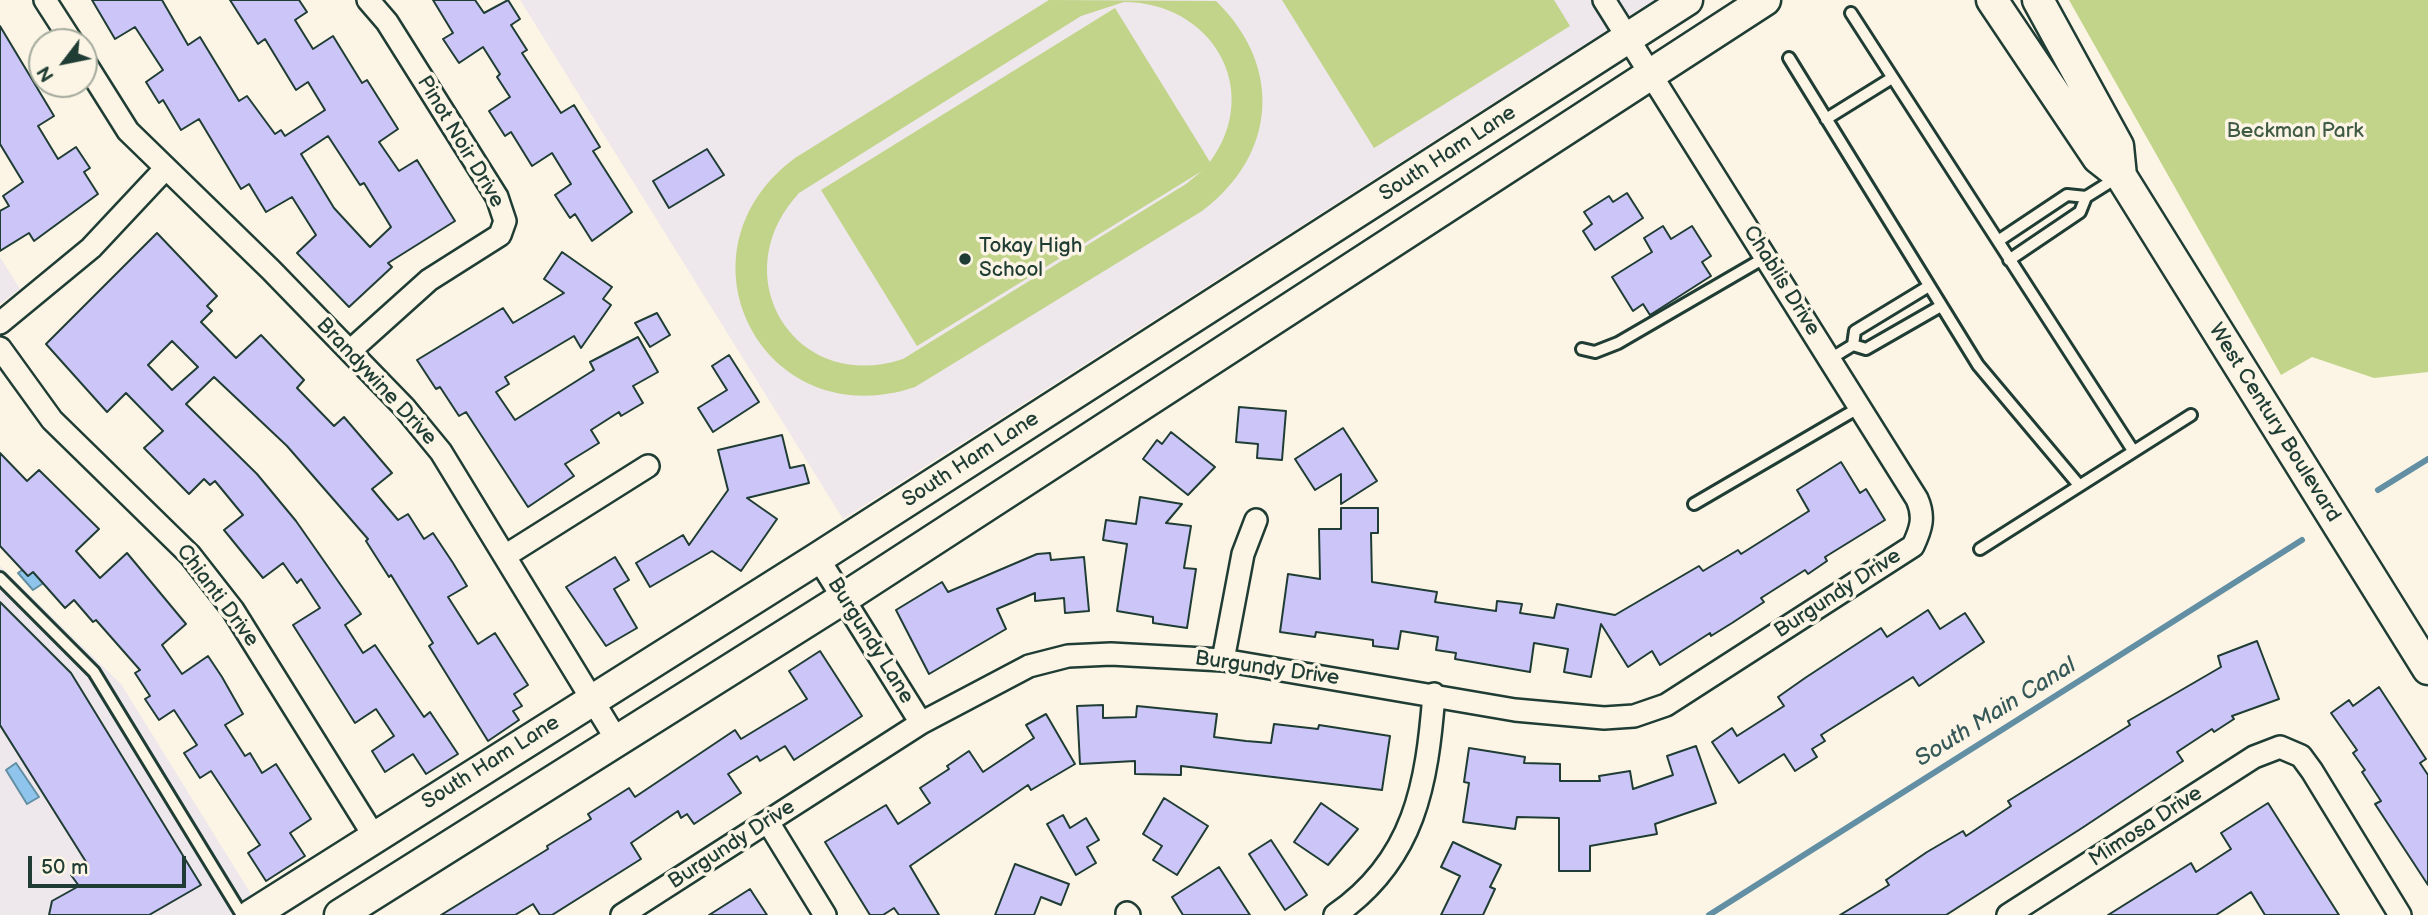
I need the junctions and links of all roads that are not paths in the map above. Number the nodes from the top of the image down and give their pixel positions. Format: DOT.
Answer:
graph roads {
  1 [pos="45,0"];
  2 [pos="368,0"];
  3 [pos="1604,0"];
  4 [pos="1687,0"];
  5 [pos="1765,0"];
  6 [pos="1992,0"];
  7 [pos="2038,0"];
  8 [pos="1851,13"];
  9 [pos="63,28"];
  10 [pos="1629,37"];
  11 [pos="1789,58"];
  12 [pos="1652,73"];
  13 [pos="1892,78"];
  14 [pos="98,83"];
  15 [pos="1826,119"];
  16 [pos="165,169"];
  17 [pos="2121,176"];
  18 [pos="2086,197"];
  19 [pos="1998,242"];
  20 [pos="1766,257"];
  21 [pos="2009,260"];
  22 [pos="1929,286"];
  23 [pos="1941,306"];
  24 [pos="3,316"];
  25 [pos="1853,345"];
  26 [pos="0,348"];
  27 [pos="1582,349"];
  28 [pos="350,351"];
  29 [pos="1830,359"];
  30 [pos="1860,407"];
  31 [pos="2191,415"];
  32 [pos="2132,449"];
  33 [pos="648,466"];
  34 [pos="2078,484"];
  35 [pos="1694,504"];
  36 [pos="1256,520"];
  37 [pos="1922,528"];
  38 [pos="1980,549"];
  39 [pos="505,556"];
  40 [pos="818,558"];
  41 [pos="0,578"];
  42 [pos="844,598"];
  43 [pos="1223,660"];
  44 [pos="2428,669"];
  45 [pos="1433,694"];
  46 [pos="593,700"];
  47 [pos="921,723"];
  48 [pos="618,742"];
  49 [pos="768,822"];
  50 [pos="374,836"];
  51 [pos="242,915"];
  52 [pos="252,915"];
  53 [pos="340,915"];
  54 [pos="622,915"];
  55 [pos="825,915"];
  56 [pos="1335,915"];
  57 [pos="2008,915"];
  58 [pos="2400,915"];
  1 -- 9 [label="street"];
  2 -- 28 [label="street, Pinot Noir Drive"];
  3 -- 10 [label="street"];
  4 -- 10 [label="main road, South Ham Lane"];
  5 -- 12 [label="main road, South Ham Lane"];
  6 -- 17 [label="main road, West Century Boulevard"];
  7 -- 17 [label="main road, West Century Boulevard"];
  8 -- 13 [label="lane"];
  10 -- 12 [label="street, Chablis Drive"];
  10 -- 40 [label="main road, South Ham Lane"];
  11 -- 15 [label="lane"];
  12 -- 20 [label="street, Chablis Drive"];
  12 -- 42 [label="main road, South Ham Lane"];
  13 -- 15 [label="lane"];
  13 -- 19 [label="lane"];
  14 -- 16 [label="street, Brandywine Drive"];
  15 -- 22 [label="lane"];
  16 -- 24 [label="street"];
  16 -- 28 [label="street, Brandywine Drive"];
  17 -- 18 [label="lane"];
  17 -- 44 [label="main road, West Century Boulevard"];
  18 -- 19 [label="lane"];
  18 -- 21 [label="lane"];
  19 -- 21 [label="lane"];
  20 -- 27 [label="lane"];
  20 -- 29 [label="street, Chablis Drive"];
  21 -- 32 [label="lane"];
  22 -- 23 [label="lane"];
  22 -- 25 [label="lane"];
  23 -- 25 [label="lane"];
  23 -- 34 [label="lane"];
  25 -- 29 [label="lane"];
  26 -- 50 [label="street, Chianti Drive"];
  28 -- 39 [label="street, Brandywine Drive"];
  29 -- 30 [label="street, Chablis Drive"];
  30 -- 35 [label="lane"];
  30 -- 37 [label="street, Chablis Drive"];
  31 -- 32 [label="lane"];
  32 -- 34 [label="lane"];
  33 -- 39 [label="street"];
  34 -- 38 [label="lane"];
  36 -- 43 [label="street"];
  37 -- 45 [label="street, Burgundy Drive"];
  39 -- 46 [label="street, Brandywine Drive"];
  40 -- 42 [label="street, Burgundy Lane"];
  40 -- 46 [label="main road, South Ham Lane"];
  41 -- 51 [label="lane"];
  42 -- 47 [label="street, Burgundy Lane"];
  42 -- 48 [label="main road, South Ham Lane"];
  43 -- 45 [label="street, Burgundy Drive"];
  43 -- 47 [label="street, Burgundy Drive"];
  45 -- 56 [label="street"];
  46 -- 48 [label="street, Brandywine Drive"];
  46 -- 50 [label="main road, South Ham Lane"];
  47 -- 49 [label="street, Burgundy Drive"];
  48 -- 53 [label="main road, South Ham Lane"];
  49 -- 54 [label="street, Burgundy Drive"];
  49 -- 55 [label="street"];
  50 -- 52 [label="main road, South Ham Lane"];
  57 -- 58 [label="street, Mimosa Drive"];
}
